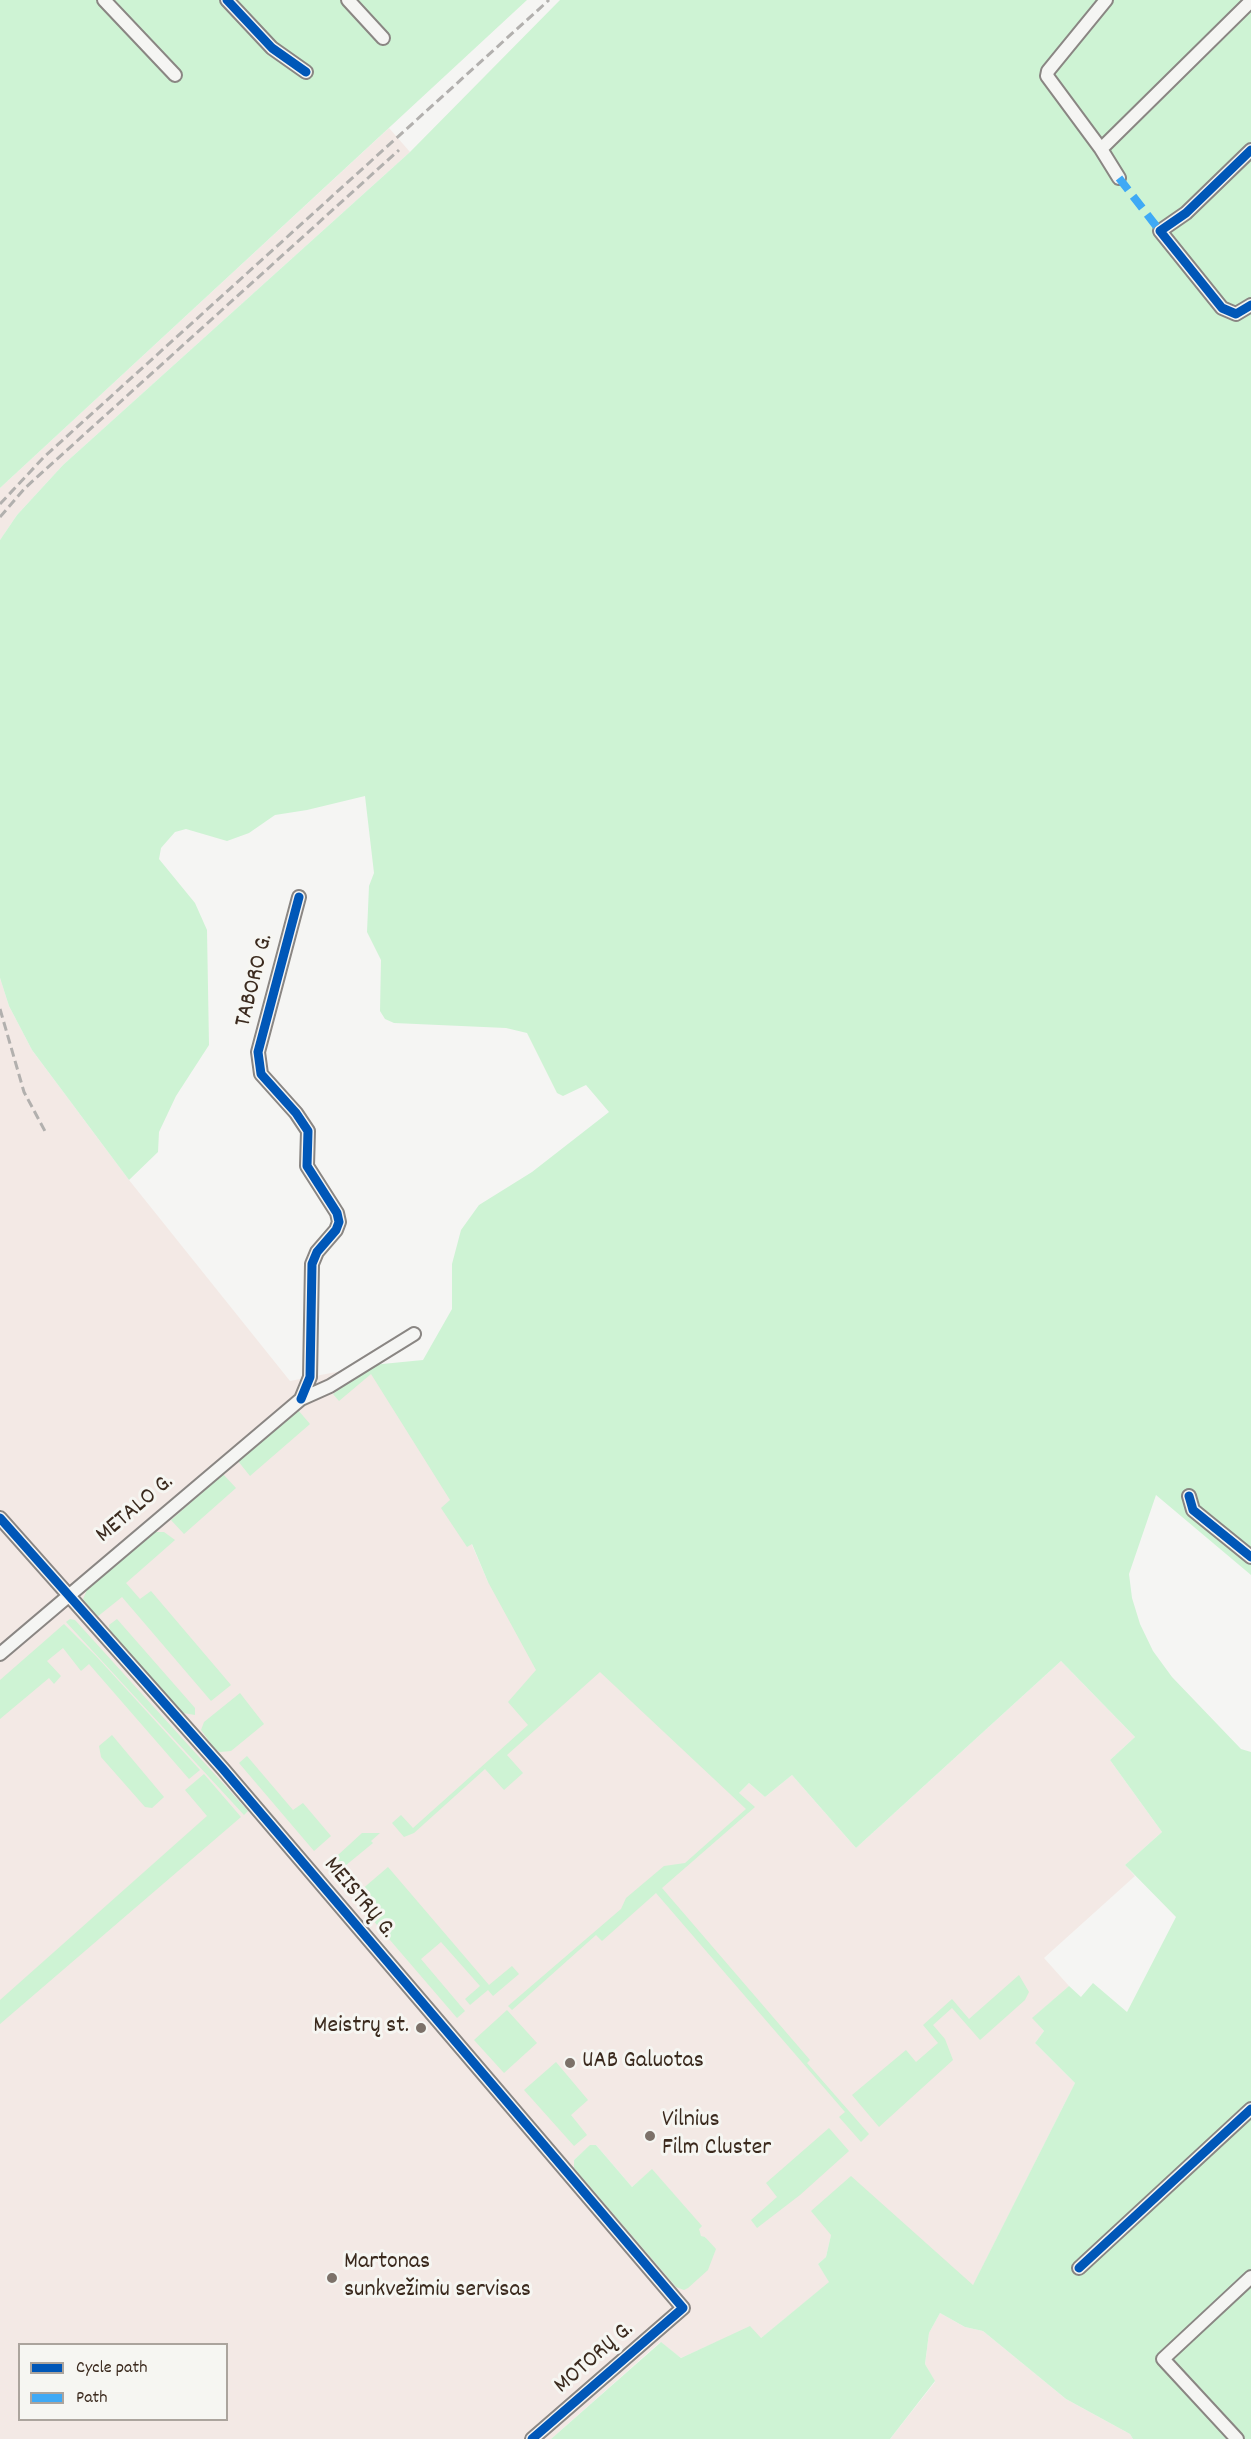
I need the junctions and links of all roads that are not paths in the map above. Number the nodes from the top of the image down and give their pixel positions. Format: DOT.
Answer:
graph roads {
  1 [pos="104,0"];
  2 [pos="227,0"];
  3 [pos="348,0"];
  4 [pos="1106,0"];
  5 [pos="1251,1"];
  6 [pos="383,38"];
  7 [pos="306,72"];
  8 [pos="175,75"];
  9 [pos="1101,149"];
  10 [pos="1251,150"];
  11 [pos="1119,178"];
  12 [pos="1251,305"];
  13 [pos="299,897"];
  14 [pos="414,1334"];
  15 [pos="301,1399"];
  16 [pos="1189,1496"];
  17 [pos="0,1518"];
  18 [pos="1251,1557"];
  19 [pos="68,1595"];
  20 [pos="0,1654"];
  21 [pos="1251,2109"];
  22 [pos="1079,2268"];
  23 [pos="1251,2277"];
  24 [pos="683,2308"];
  25 [pos="532,2439"];
  26 [pos="1237,2439"];
  1 -- 8 [label="street"];
  2 -- 7 [label="street"];
  3 -- 6 [label="street"];
  4 -- 9 [label="street"];
  5 -- 9 [label="street"];
  9 -- 11 [label="street"];
  10 -- 12 [label="street"];
  13 -- 15 [label="street, TABORO G."];
  14 -- 15 [label="street, METALO G."];
  15 -- 19 [label="street, METALO G."];
  16 -- 18 [label="street"];
  17 -- 19 [label="street, MEISTRŲ G."];
  19 -- 20 [label="street, METALO G."];
  19 -- 24 [label="street, MEISTRŲ G."];
  21 -- 22 [label="street"];
  23 -- 26 [label="street"];
  24 -- 25 [label="street, MOTORŲ G."];
}
